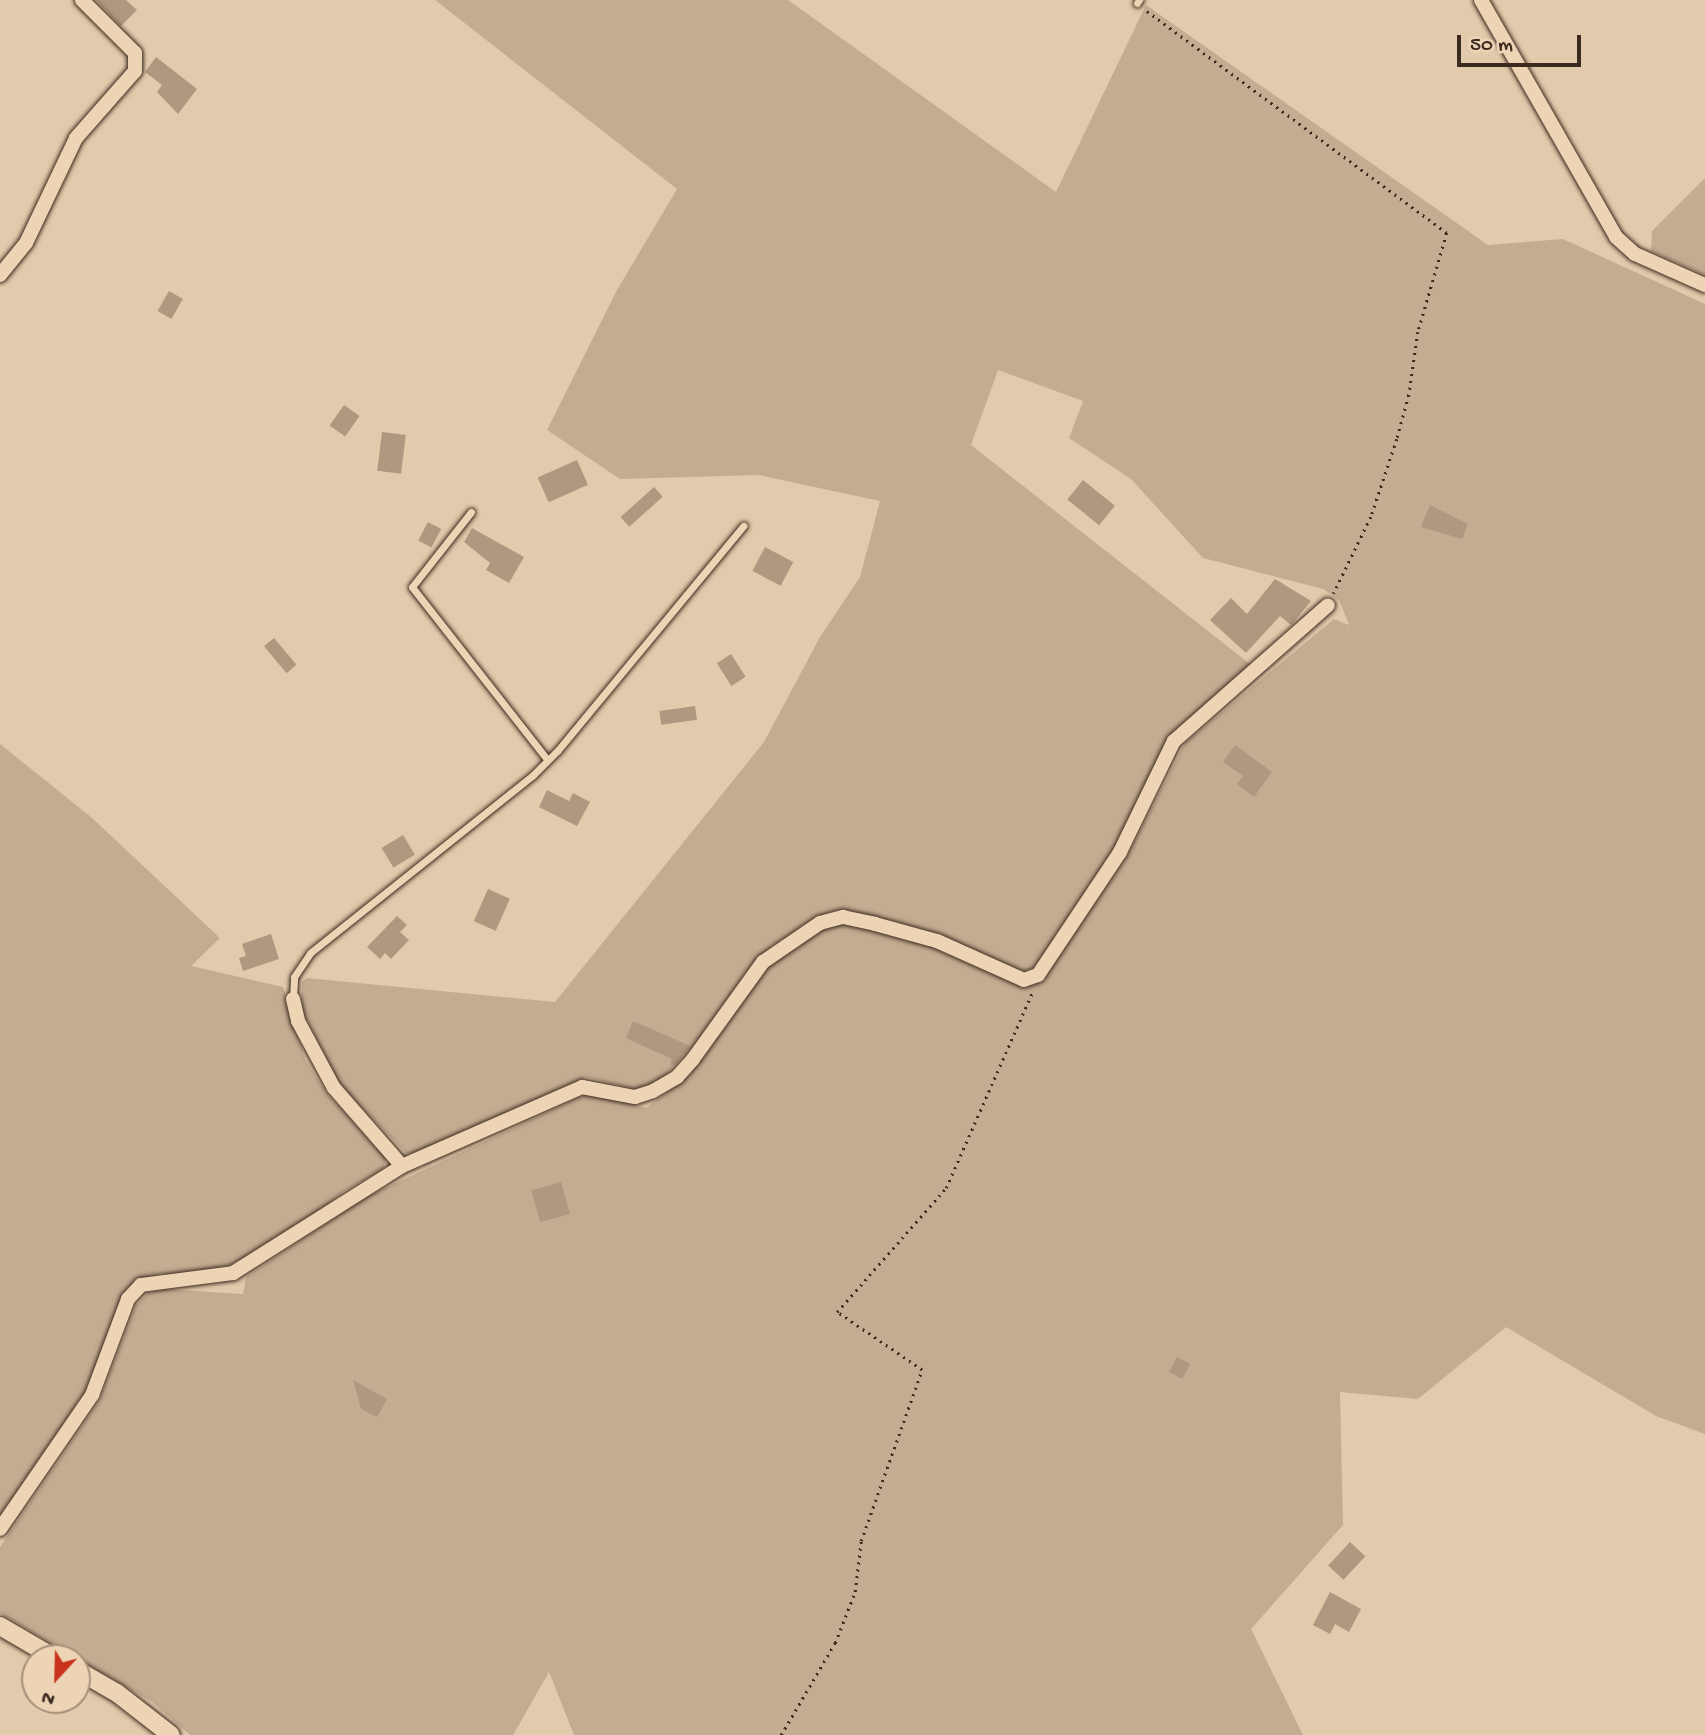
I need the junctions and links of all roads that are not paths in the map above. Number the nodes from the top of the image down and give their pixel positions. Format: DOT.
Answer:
graph roads {
  1 [pos="82,0"];
  2 [pos="1480,0"];
  3 [pos="0,275"];
  4 [pos="1705,285"];
  5 [pos="471,512"];
  6 [pos="743,526"];
  7 [pos="1328,605"];
  8 [pos="547,759"];
  9 [pos="293,999"];
  10 [pos="402,1166"];
  11 [pos="0,1529"];
  12 [pos="0,1626"];
  13 [pos="31,1644"];
  14 [pos="91,1678"];
  15 [pos="171,1735"];
  1 -- 3 [label="street"];
  2 -- 4 [label="street"];
  5 -- 8 [label="lane"];
  6 -- 8 [label="lane"];
  7 -- 10 [label="street"];
  8 -- 9 [label="lane"];
  9 -- 10 [label="street"];
  10 -- 11 [label="street"];
  12 -- 13 [label="street"];
  14 -- 15 [label="street"];
}
